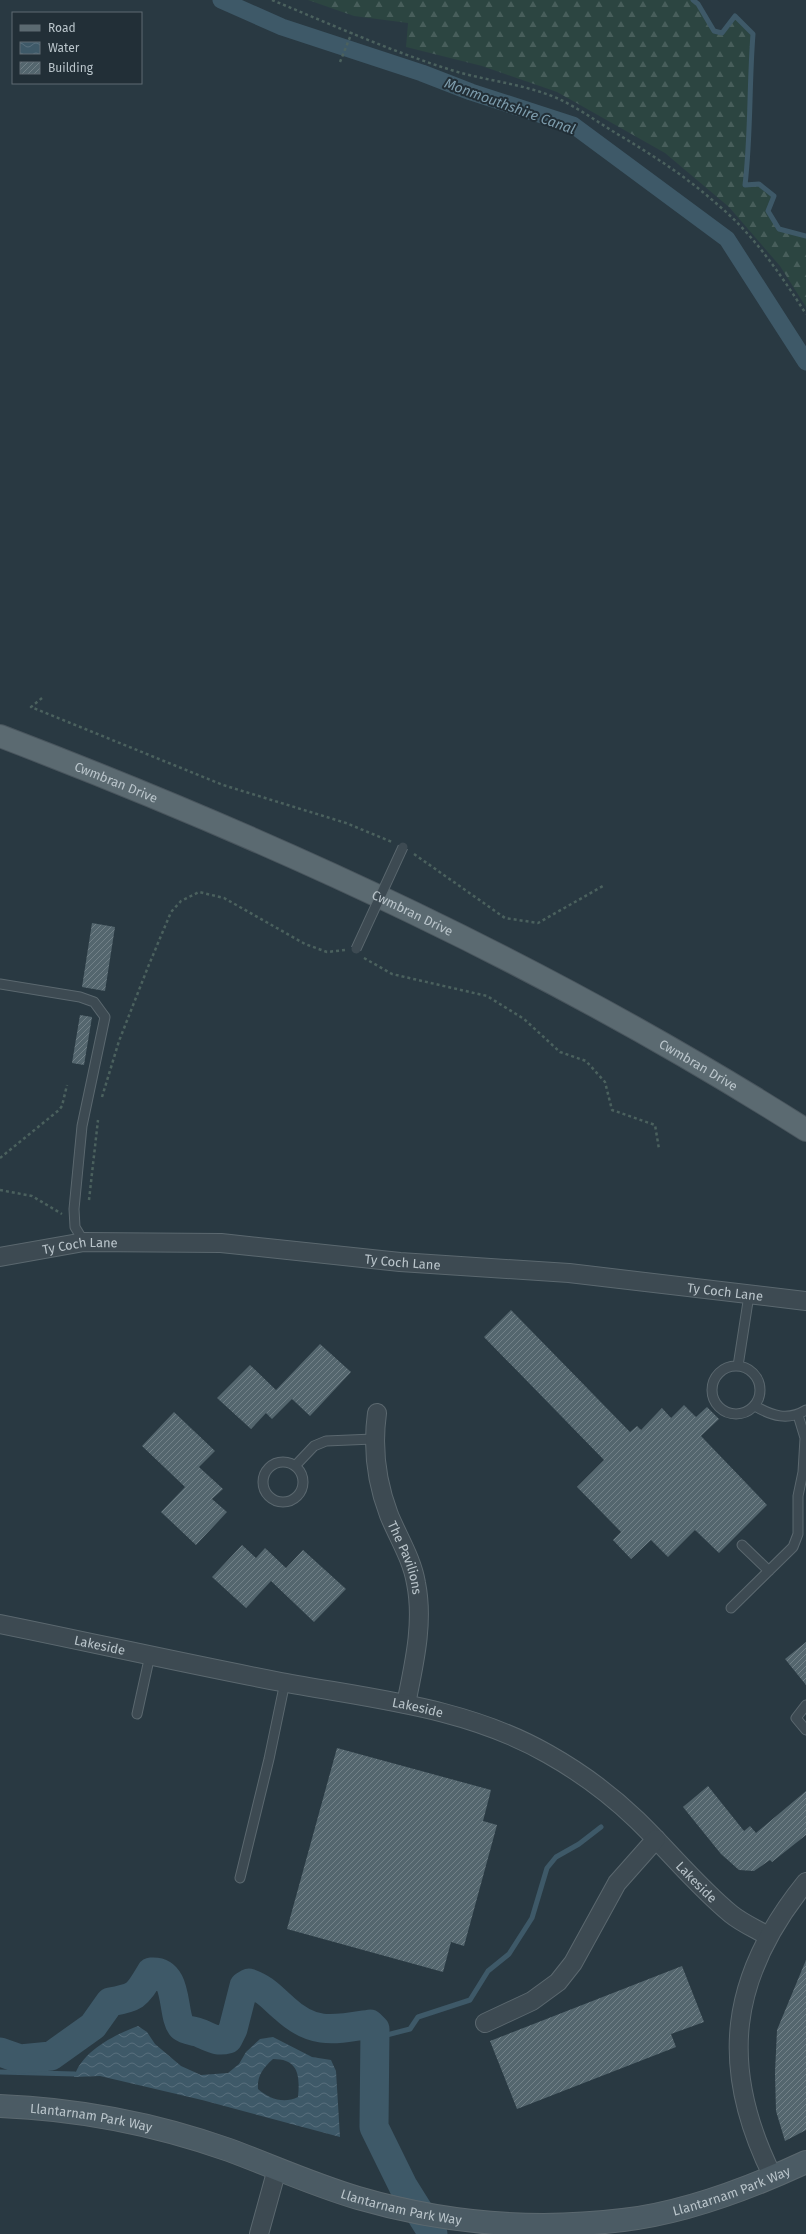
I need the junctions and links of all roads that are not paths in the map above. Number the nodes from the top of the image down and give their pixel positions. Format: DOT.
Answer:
graph roads {
  1 [pos="0,736"];
  2 [pos="403,847"];
  3 [pos="356,949"];
  4 [pos="0,984"];
  5 [pos="806,1130"];
  6 [pos="84,1242"];
  7 [pos="0,1257"];
  8 [pos="749,1295"];
  9 [pos="806,1301"];
  10 [pos="738,1366"];
  11 [pos="755,1406"];
  12 [pos="376,1413"];
  13 [pos="802,1413"];
  14 [pos="373,1440"];
  15 [pos="295,1466"];
  16 [pos="742,1545"];
  17 [pos="769,1571"];
  18 [pos="731,1608"];
  19 [pos="0,1624"];
  20 [pos="150,1655"];
  21 [pos="285,1682"];
  22 [pos="406,1704"];
  23 [pos="806,1705"];
  24 [pos="136,1714"];
  25 [pos="806,1730"];
  26 [pos="656,1839"];
  27 [pos="240,1878"];
  28 [pos="806,1882"];
  29 [pos="768,1936"];
  30 [pos="485,2023"];
  31 [pos="0,2106"];
  32 [pos="806,2162"];
  33 [pos="277,2169"];
  34 [pos="773,2177"];
  35 [pos="563,2229"];
  36 [pos="259,2234"];
  1 -- 5 [label="main road, Cwmbran Drive"];
  2 -- 3 [label="lane, bridge"];
  4 -- 6 [label="lane"];
  6 -- 7 [label="street, Ty Coch Lane"];
  6 -- 8 [label="street, Ty Coch Lane"];
  8 -- 9 [label="street, Ty Coch Lane"];
  8 -- 10 [label="lane"];
  10 -- 11 [label="lane"];
  10 -- 11 [label="lane"];
  11 -- 13 [label="lane"];
  12 -- 14 [label="street, The Pavilions"];
  13 -- 17 [label="lane"];
  14 -- 15 [label="lane"];
  14 -- 22 [label="street, The Pavilions"];
  15 -- 15 [label="lane"];
  16 -- 17 [label="lane"];
  17 -- 18 [label="lane"];
  19 -- 20 [label="street, Lakeside"];
  20 -- 21 [label="street, Lakeside"];
  20 -- 24 [label="lane"];
  21 -- 22 [label="street, Lakeside"];
  21 -- 27 [label="lane"];
  22 -- 26 [label="street, Lakeside"];
  23 -- 25 [label="lane"];
  26 -- 29 [label="street, Lakeside"];
  26 -- 30 [label="street"];
  28 -- 29 [label="street"];
  29 -- 34 [label="street"];
  31 -- 33 [label="street, Llantarnam Park Way"];
  32 -- 34 [label="street, Llantarnam Park Way"];
  33 -- 35 [label="street, Llantarnam Park Way"];
  33 -- 36 [label="street"];
  34 -- 35 [label="street, Llantarnam Park Way"];
}
